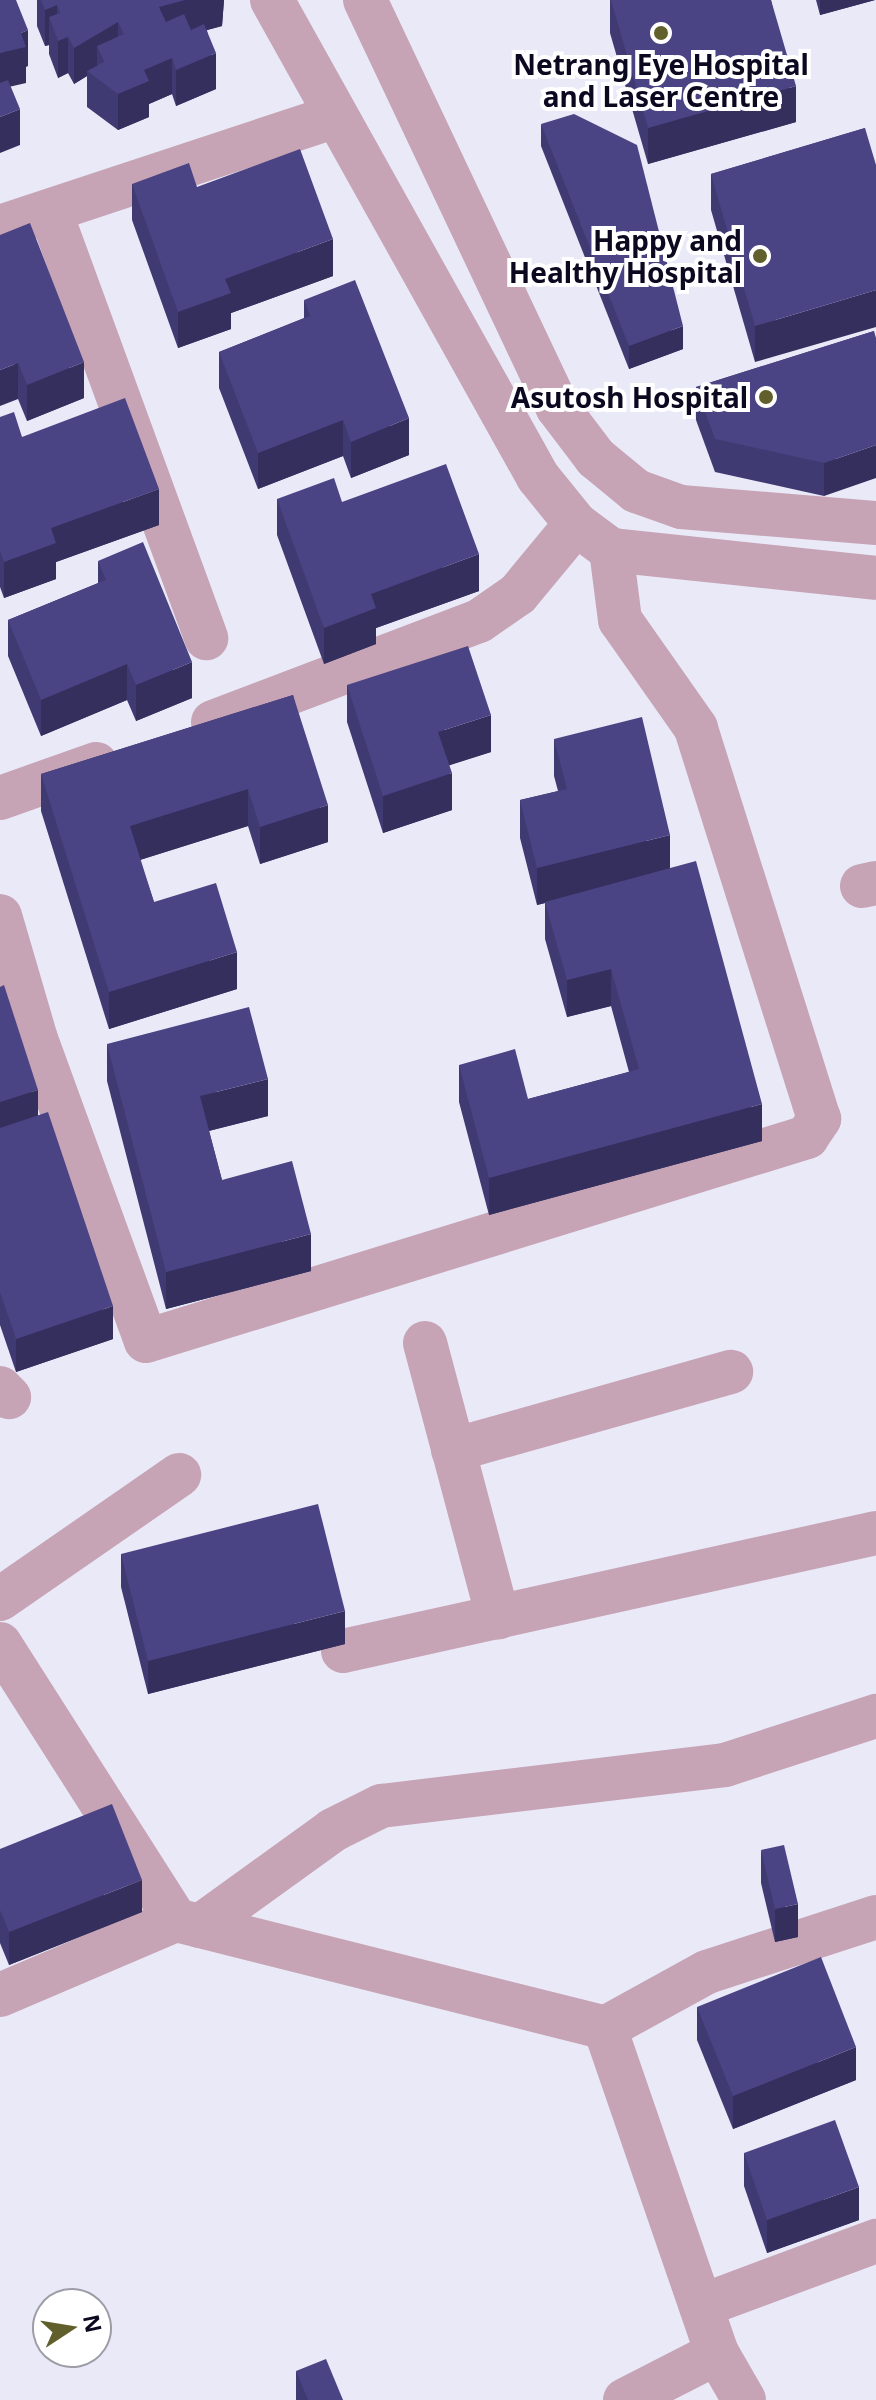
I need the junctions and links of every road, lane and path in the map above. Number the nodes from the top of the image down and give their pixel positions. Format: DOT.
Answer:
graph roads {
  1 [pos="272,0"];
  2 [pos="365,0"];
  3 [pos="333,117"];
  4 [pos="50,211"];
  5 [pos="0,227"];
  6 [pos="876,523"];
  7 [pos="576,524"];
  8 [pos="611,550"];
  9 [pos="876,578"];
  10 [pos="206,638"];
  11 [pos="178,735"];
  12 [pos="133,750"];
  13 [pos="0,798"];
  14 [pos="0,916"];
  15 [pos="425,1343"];
  16 [pos="731,1372"];
  17 [pos="453,1450"];
  18 [pos="179,1475"];
  19 [pos="876,1533"];
  20 [pos="0,1599"];
  21 [pos="498,1617"];
  22 [pos="0,1644"];
  23 [pos="343,1651"];
  24 [pos="876,1716"];
  25 [pos="876,1917"];
  26 [pos="188,1923"];
  27 [pos="0,1995"];
  28 [pos="605,2028"];
  29 [pos="876,2241"];
  30 [pos="701,2306"];
  31 [pos="717,2353"];
  32 [pos="625,2400"];
  33 [pos="744,2400"];
  1 -- 3 [label="street"];
  2 -- 6 [label="street"];
  3 -- 4 [label="street"];
  3 -- 7 [label="street"];
  4 -- 5 [label="street"];
  4 -- 10 [label="street"];
  7 -- 8 [label="street"];
  7 -- 11 [label="street"];
  8 -- 9 [label="street"];
  8 -- 14 [label="street"];
  12 -- 13 [label="street"];
  15 -- 17 [label="street"];
  16 -- 17 [label="street"];
  17 -- 21 [label="street"];
  18 -- 20 [label="street"];
  19 -- 21 [label="street"];
  21 -- 23 [label="street"];
  22 -- 26 [label="street"];
  24 -- 26 [label="street"];
  25 -- 28 [label="street"];
  26 -- 27 [label="street"];
  26 -- 28 [label="street"];
  28 -- 30 [label="street"];
  29 -- 30 [label="street"];
  30 -- 31 [label="street"];
  31 -- 32 [label="street"];
  31 -- 33 [label="street"];
}
